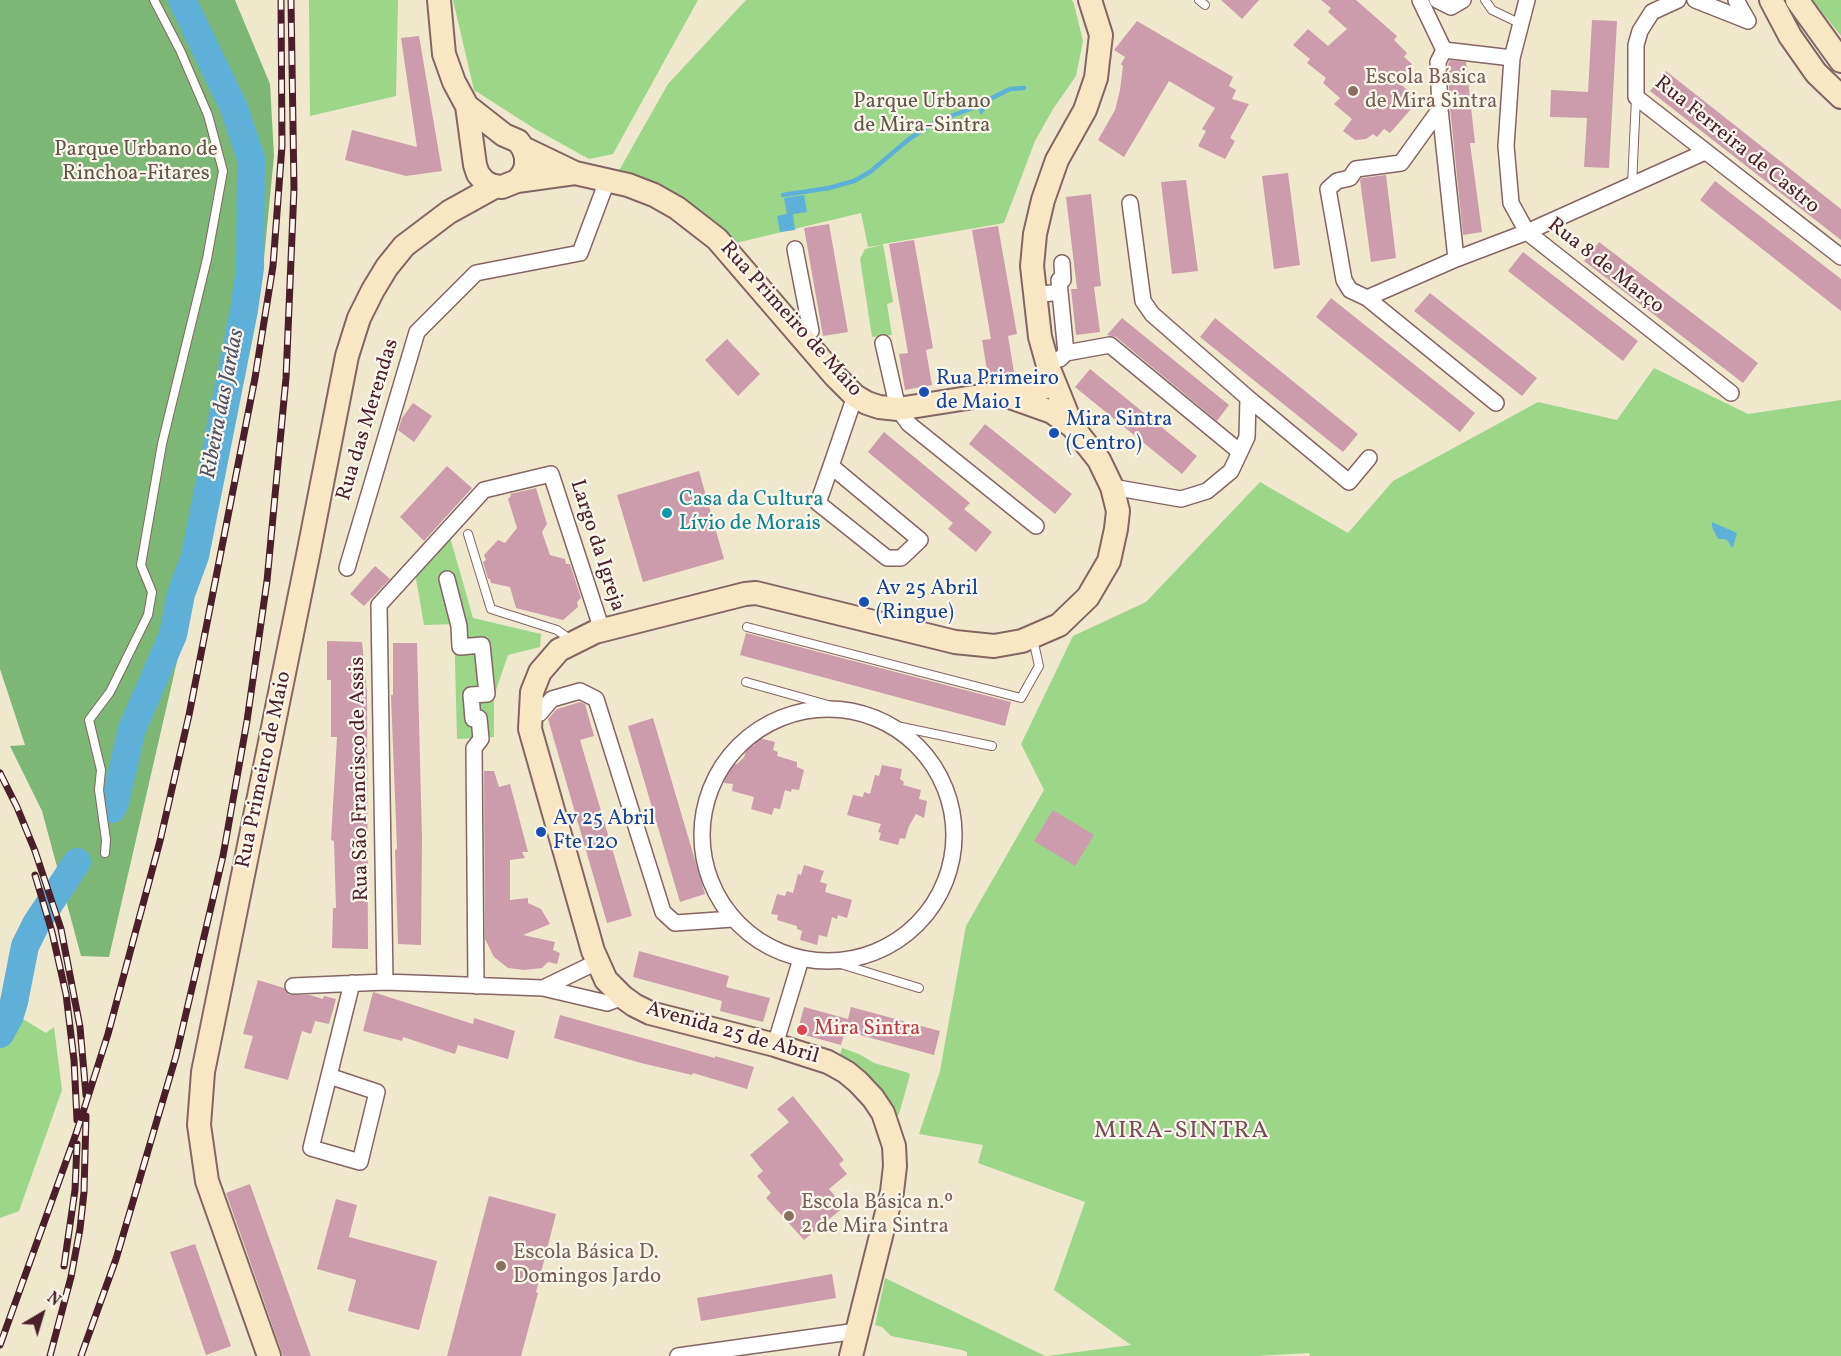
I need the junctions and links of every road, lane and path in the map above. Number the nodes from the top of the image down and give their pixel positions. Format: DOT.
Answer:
graph roads {
  1 [pos="154,0"];
  2 [pos="439,0"];
  3 [pos="1090,0"];
  4 [pos="1420,0"];
  5 [pos="1437,0"];
  6 [pos="1463,0"];
  7 [pos="1485,0"];
  8 [pos="1527,0"];
  9 [pos="1677,0"];
  10 [pos="1695,0"];
  11 [pos="1736,0"];
  12 [pos="1771,0"];
  13 [pos="1797,0"];
  14 [pos="1521,24"];
  15 [pos="1444,51"];
  16 [pos="1512,58"];
  17 [pos="1841,61"];
  18 [pos="1636,97"];
  19 [pos="1841,97"];
  20 [pos="467,106"];
  21 [pos="1440,110"];
  22 [pos="504,135"];
  23 [pos="524,148"];
  24 [pos="1705,152"];
  25 [pos="475,161"];
  26 [pos="575,173"];
  27 [pos="606,181"];
  28 [pos="507,184"];
  29 [pos="1632,185"];
  30 [pos="1130,203"];
  31 [pos="449,212"];
  32 [pos="1527,232"];
  33 [pos="795,249"];
  34 [pos="1841,258"];
  35 [pos="1456,260"];
  36 [pos="1062,263"];
  37 [pos="1060,292"];
  38 [pos="1035,295"];
  39 [pos="1367,298"];
  40 [pos="811,331"];
  41 [pos="883,344"];
  42 [pos="1066,353"];
  43 [pos="1052,377"];
  44 [pos="1731,393"];
  45 [pos="855,396"];
  46 [pos="1006,396"];
  47 [pos="1248,398"];
  48 [pos="1496,403"];
  49 [pos="898,409"];
  50 [pos="1072,426"];
  51 [pos="1240,452"];
  52 [pos="1369,458"];
  53 [pos="831,466"];
  54 [pos="516,482"];
  55 [pos="1112,488"];
  56 [pos="1036,526"];
  57 [pos="468,534"];
  58 [pos="347,568"];
  59 [pos="447,579"];
  60 [pos="747,627"];
  61 [pos="602,630"];
  62 [pos="1032,637"];
  63 [pos="575,642"];
  64 [pos="746,682"];
  65 [pos="853,712"];
  66 [pos="529,715"];
  67 [pos="887,724"];
  68 [pos="992,747"];
  69 [pos="105,853"];
  70 [pos="733,919"];
  71 [pos="801,959"];
  72 [pos="597,962"];
  73 [pos="834,962"];
  74 [pos="385,982"];
  75 [pos="352,983"];
  76 [pos="293,986"];
  77 [pos="476,986"];
  78 [pos="543,988"];
  79 [pos="919,988"];
  80 [pos="623,997"];
  81 [pos="776,1045"];
  82 [pos="329,1076"];
  83 [pos="857,1331"];
  84 [pos="269,1356"];
  85 [pos="678,1356"];
  86 [pos="851,1356"];
  1 -- 69 [label="lane"];
  2 -- 20 [label="street"];
  3 -- 38 [label="street, Avenida 25 de Abril"];
  4 -- 15 [label="street"];
  5 -- 6 [label="street"];
  7 -- 14 [label="lane"];
  8 -- 14 [label="street, Rua 8 de Março"];
  9 -- 18 [label="street, Rua Ferreira de Castro"];
  10 -- 11 [label="street"];
  12 -- 19 [label="street"];
  13 -- 17 [label="street"];
  14 -- 16 [label="street, Rua 8 de Março"];
  15 -- 16 [label="street"];
  15 -- 21 [label="street"];
  16 -- 32 [label="street, Rua 8 de Março"];
  18 -- 24 [label="street, Rua Ferreira de Castro"];
  18 -- 29 [label="lane"];
  20 -- 22 [label="street"];
  20 -- 25 [label="street"];
  21 -- 35 [label="street"];
  21 -- 39 [label="street"];
  22 -- 23 [label="street"];
  22 -- 25 [label="street"];
  23 -- 26 [label="street, Rua Primeiro de Maio"];
  23 -- 28 [label="street"];
  24 -- 29 [label="street"];
  24 -- 34 [label="street, Rua Ferreira de Castro"];
  25 -- 28 [label="street"];
  25 -- 31 [label="street, Rua Primeiro de Maio"];
  26 -- 27 [label="street, Rua Primeiro de Maio"];
  26 -- 28 [label="street, Rua Primeiro de Maio"];
  27 -- 45 [label="street, Rua Primeiro de Maio"];
  27 -- 58 [label="street, Rua das Merendas"];
  28 -- 31 [label="street, Rua Primeiro de Maio"];
  29 -- 32 [label="street"];
  30 -- 47 [label="street"];
  31 -- 84 [label="street, Rua Primeiro de Maio"];
  32 -- 35 [label="street"];
  32 -- 44 [label="street, Rua 8 de Março"];
  33 -- 40 [label="street"];
  35 -- 39 [label="street"];
  36 -- 37 [label="street"];
  37 -- 38 [label="street"];
  37 -- 42 [label="street"];
  38 -- 43 [label="street, Avenida 25 de Abril"];
  39 -- 48 [label="street"];
  41 -- 49 [label="street"];
  42 -- 43 [label="street"];
  42 -- 51 [label="street"];
  43 -- 46 [label="street, Rua Primeiro de Maio"];
  43 -- 50 [label="street, Avenida 25 de Abril"];
  45 -- 49 [label="street, Rua Primeiro de Maio"];
  45 -- 53 [label="street"];
  46 -- 49 [label="street, Rua Primeiro de Maio"];
  46 -- 50 [label="street"];
  47 -- 51 [label="street"];
  47 -- 52 [label="street"];
  49 -- 56 [label="street"];
  50 -- 55 [label="street, Avenida 25 de Abril"];
  51 -- 55 [label="street"];
  53 -- 53 [label="street"];
  54 -- 61 [label="street, Largo da Igreja"];
  54 -- 74 [label="street, Rua São Francisco de Assis"];
  55 -- 62 [label="street, Avenida 25 de Abril"];
  57 -- 63 [label="lane"];
  59 -- 77 [label="street"];
  60 -- 62 [label="lane"];
  61 -- 62 [label="street, Avenida 25 de Abril"];
  61 -- 63 [label="street, Avenida 25 de Abril"];
  63 -- 66 [label="street, Avenida 25 de Abril"];
  64 -- 65 [label="lane"];
  65 -- 67 [label="street"];
  65 -- 70 [label="street"];
  66 -- 70 [label="street"];
  66 -- 72 [label="street, Avenida 25 de Abril"];
  67 -- 68 [label="lane"];
  67 -- 73 [label="street"];
  70 -- 71 [label="street"];
  71 -- 73 [label="street"];
  71 -- 81 [label="street"];
  72 -- 78 [label="street"];
  72 -- 80 [label="street, Avenida 25 de Abril"];
  73 -- 79 [label="lane"];
  74 -- 75 [label="street"];
  74 -- 77 [label="street"];
  75 -- 76 [label="street"];
  75 -- 82 [label="street"];
  77 -- 78 [label="street"];
  78 -- 80 [label="street"];
  80 -- 81 [label="street, Avenida 25 de Abril"];
  81 -- 83 [label="street, Avenida 25 de Abril"];
  82 -- 82 [label="street"];
  83 -- 85 [label="street"];
  83 -- 86 [label="street, Avenida 25 de Abril"];
}
